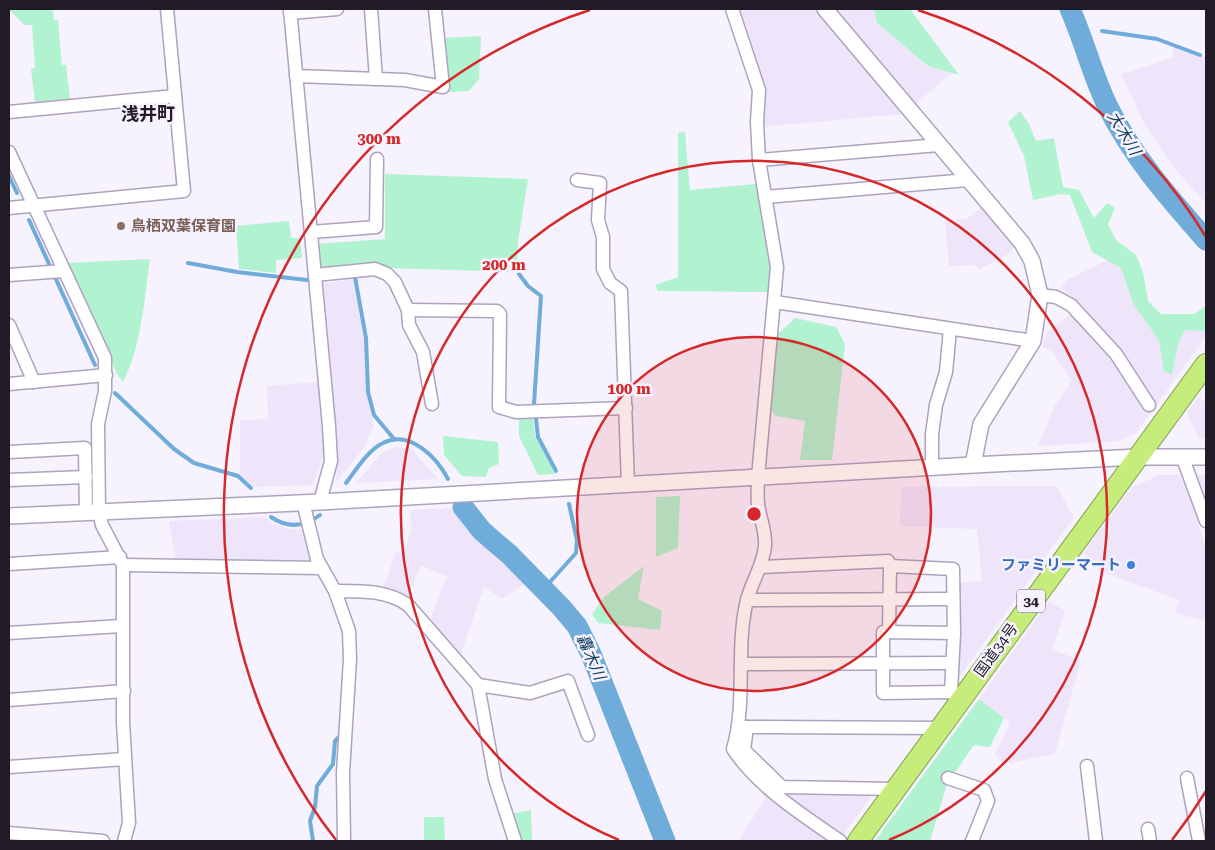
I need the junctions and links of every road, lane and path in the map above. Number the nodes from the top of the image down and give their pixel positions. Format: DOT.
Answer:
graph roads {
  1 [pos="167,9"];
  2 [pos="337,9"];
  3 [pos="371,9"];
  4 [pos="435,9"];
  5 [pos="732,9"];
  6 [pos="825,9"];
  7 [pos="290,11"];
  8 [pos="296,76"];
  9 [pos="376,79"];
  10 [pos="175,96"];
  11 [pos="9,112"];
  12 [pos="939,144"];
  13 [pos="9,152"];
  14 [pos="377,159"];
  15 [pos="759,160"];
  16 [pos="577,180"];
  17 [pos="968,180"];
  18 [pos="765,197"];
  19 [pos="32,206"];
  20 [pos="9,208"];
  21 [pos="311,232"];
  22 [pos="64,271"];
  23 [pos="315,275"];
  24 [pos="9,276"];
  25 [pos="1040,294"];
  26 [pos="775,302"];
  27 [pos="408,310"];
  28 [pos="9,325"];
  29 [pos="950,329"];
  30 [pos="1033,341"];
  31 [pos="1206,364"];
  32 [pos="106,375"];
  33 [pos="34,382"];
  34 [pos="9,384"];
  35 [pos="432,404"];
  36 [pos="1149,405"];
  37 [pos="626,408"];
  38 [pos="9,452"];
  39 [pos="1182,456"];
  40 [pos="1138,457"];
  41 [pos="1206,458"];
  42 [pos="973,464"];
  43 [pos="932,467"];
  44 [pos="86,477"];
  45 [pos="758,477"];
  46 [pos="9,480"];
  47 [pos="628,484"];
  48 [pos="320,502"];
  49 [pos="304,508"];
  50 [pos="93,512"];
  51 [pos="9,516"];
  52 [pos="1206,521"];
  53 [pos="121,561"];
  54 [pos="9,564"];
  55 [pos="890,566"];
  56 [pos="761,567"];
  57 [pos="321,568"];
  58 [pos="335,591"];
  59 [pos="889,599"];
  60 [pos="953,599"];
  61 [pos="747,600"];
  62 [pos="121,626"];
  63 [pos="889,632"];
  64 [pos="9,633"];
  65 [pos="954,633"];
  66 [pos="952,663"];
  67 [pos="741,664"];
  68 [pos="882,664"];
  69 [pos="478,685"];
  70 [pos="124,691"];
  71 [pos="955,697"];
  72 [pos="9,700"];
  73 [pos="743,727"];
  74 [pos="940,728"];
  75 [pos="588,735"];
  76 [pos="125,759"];
  77 [pos="1087,766"];
  78 [pos="9,767"];
  79 [pos="948,778"];
  80 [pos="1187,778"];
  81 [pos="895,790"];
  82 [pos="9,832"];
  83 [pos="103,841"];
  84 [pos="124,841"];
  85 [pos="344,841"];
  86 [pos="514,841"];
  87 [pos="840,841"];
  88 [pos="858,841"];
  89 [pos="972,841"];
  90 [pos="1096,841"];
  91 [pos="1199,841"];
  1 -- 10 [label="street"];
  2 -- 7 [label="street"];
  3 -- 9 [label="street"];
  4 -- 9 [label="street"];
  5 -- 15 [label="street"];
  6 -- 12 [label="street"];
  7 -- 8 [label="street"];
  8 -- 9 [label="street"];
  8 -- 21 [label="street"];
  10 -- 11 [label="street"];
  10 -- 19 [label="street"];
  12 -- 15 [label="street"];
  12 -- 17 [label="street"];
  13 -- 19 [label="street"];
  14 -- 21 [label="street"];
  15 -- 18 [label="street"];
  16 -- 37 [label="street"];
  17 -- 18 [label="street"];
  17 -- 25 [label="street"];
  18 -- 26 [label="street"];
  19 -- 20 [label="street"];
  19 -- 22 [label="street"];
  21 -- 23 [label="street"];
  22 -- 24 [label="street"];
  22 -- 32 [label="street"];
  23 -- 27 [label="street"];
  23 -- 48 [label="street"];
  25 -- 30 [label="street"];
  25 -- 36 [label="street"];
  26 -- 29 [label="street"];
  26 -- 45 [label="street"];
  27 -- 35 [label="street"];
  27 -- 37 [label="street"];
  28 -- 33 [label="street"];
  29 -- 30 [label="street"];
  29 -- 43 [label="street"];
  30 -- 42 [label="street"];
  31 -- 40 [label="highway, 国道34号 / 34"];
  32 -- 33 [label="street"];
  32 -- 50 [label="street"];
  33 -- 34 [label="street"];
  37 -- 47 [label="street"];
  38 -- 44 [label="street"];
  39 -- 40 [label="street"];
  39 -- 41 [label="street"];
  39 -- 52 [label="street"];
  40 -- 42 [label="street"];
  40 -- 71 [label="highway, 国道34号 / 34"];
  42 -- 43 [label="street"];
  43 -- 45 [label="street"];
  44 -- 46 [label="street"];
  44 -- 50 [label="street"];
  45 -- 47 [label="street"];
  45 -- 56 [label="street"];
  47 -- 48 [label="street"];
  48 -- 49 [label="street"];
  49 -- 50 [label="street"];
  49 -- 57 [label="street"];
  50 -- 51 [label="street"];
  50 -- 53 [label="street"];
  53 -- 54 [label="street"];
  53 -- 57 [label="street"];
  53 -- 62 [label="street"];
  55 -- 56 [label="street"];
  55 -- 59 [label="street"];
  55 -- 60 [label="street"];
  56 -- 61 [label="street"];
  57 -- 58 [label="street"];
  58 -- 69 [label="street"];
  58 -- 85 [label="street"];
  59 -- 60 [label="street"];
  59 -- 61 [label="street"];
  59 -- 63 [label="street"];
  60 -- 65 [label="street"];
  61 -- 67 [label="street"];
  62 -- 64 [label="street"];
  62 -- 70 [label="street"];
  63 -- 65 [label="street"];
  63 -- 68 [label="street"];
  65 -- 66 [label="street"];
  66 -- 68 [label="street"];
  66 -- 71 [label="street"];
  67 -- 68 [label="street"];
  67 -- 73 [label="street"];
  68 -- 71 [label="street"];
  69 -- 75 [label="street"];
  69 -- 86 [label="street"];
  70 -- 72 [label="street"];
  70 -- 76 [label="street"];
  71 -- 74 [label="highway, 国道34号 / 34"];
  73 -- 74 [label="street"];
  73 -- 81 [label="street"];
  73 -- 87 [label="street"];
  74 -- 81 [label="highway, 国道34号 / 34"];
  76 -- 78 [label="street"];
  76 -- 84 [label="street"];
  77 -- 90 [label="street"];
  79 -- 89 [label="street"];
  80 -- 91 [label="street"];
  81 -- 88 [label="highway, 国道34号 / 34"];
  82 -- 83 [label="street"];
}
